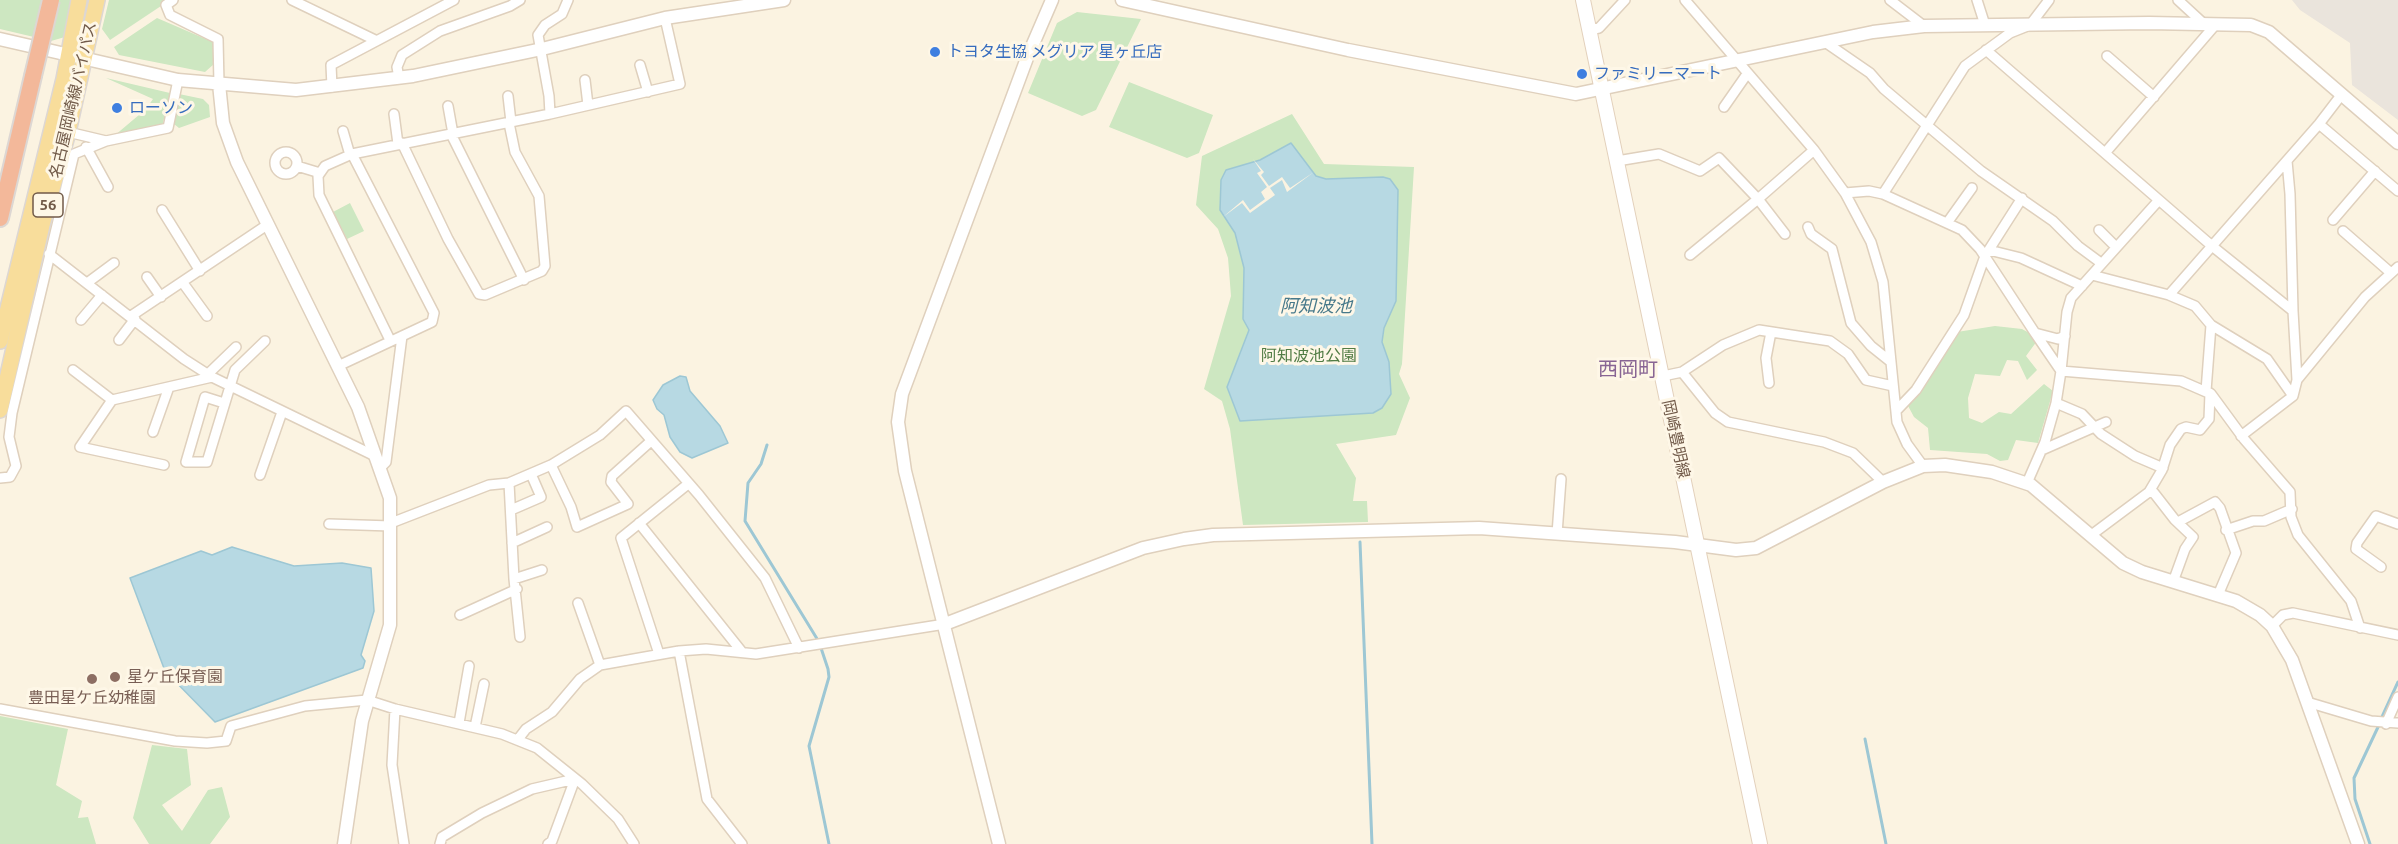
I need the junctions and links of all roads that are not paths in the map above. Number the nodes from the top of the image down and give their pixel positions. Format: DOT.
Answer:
graph roads {
  1 [pos="42,0"];
  2 [pos="51,0"];
  3 [pos="79,0"];
  4 [pos="97,0"];
  5 [pos="173,0"];
  6 [pos="292,0"];
  7 [pos="454,0"];
  8 [pos="520,0"];
  9 [pos="568,0"];
  10 [pos="784,0"];
  11 [pos="1052,0"];
  12 [pos="1122,0"];
  13 [pos="1583,0"];
  14 [pos="1624,0"];
  15 [pos="1685,0"];
  16 [pos="1890,0"];
  17 [pos="1977,0"];
  18 [pos="2049,0"];
  19 [pos="2178,0"];
  20 [pos="719,4"];
  21 [pos="665,18"];
  22 [pos="2210,24"];
  23 [pos="1985,25"];
  24 [pos="2030,25"];
  25 [pos="1924,26"];
  26 [pos="1590,30"];
  27 [pos="0,39"];
  28 [pos="375,40"];
  29 [pos="1826,42"];
  30 [pos="542,49"];
  31 [pos="1986,50"];
  32 [pos="67,54"];
  33 [pos="2107,56"];
  34 [pos="84,58"];
  35 [pos="1736,61"];
  36 [pos="640,65"];
  37 [pos="1747,74"];
  38 [pos="29,75"];
  39 [pos="399,78"];
  40 [pos="178,80"];
  41 [pos="585,80"];
  42 [pos="219,84"];
  43 [pos="332,87"];
  44 [pos="1602,90"];
  45 [pos="648,92"];
  46 [pos="2342,94"];
  47 [pos="508,96"];
  48 [pos="2154,96"];
  49 [pos="588,105"];
  50 [pos="448,106"];
  51 [pos="1724,107"];
  52 [pos="394,114"];
  53 [pos="550,114"];
  54 [pos="510,122"];
  55 [pos="1928,124"];
  56 [pos="2319,124"];
  57 [pos="343,131"];
  58 [pos="68,132"];
  59 [pos="452,134"];
  60 [pos="106,141"];
  61 [pos="2398,143"];
  62 [pos="400,144"];
  63 [pos="86,147"];
  64 [pos="1814,150"];
  65 [pos="2105,153"];
  66 [pos="351,154"];
  67 [pos="1617,161"];
  68 [pos="2287,161"];
  69 [pos="297,166"];
  70 [pos="2374,171"];
  71 [pos="320,173"];
  72 [pos="0,187"];
  73 [pos="108,187"];
  74 [pos="1972,188"];
  75 [pos="2398,191"];
  76 [pos="1845,193"];
  77 [pos="1883,194"];
  78 [pos="2022,198"];
  79 [pos="1758,199"];
  80 [pos="2159,200"];
  81 [pos="162,210"];
  82 [pos="0,218"];
  83 [pos="2333,220"];
  84 [pos="1947,223"];
  85 [pos="267,225"];
  86 [pos="1808,227"];
  87 [pos="2099,230"];
  88 [pos="2343,231"];
  89 [pos="1785,234"];
  90 [pos="2212,246"];
  91 [pos="2116,247"];
  92 [pos="1987,253"];
  93 [pos="49,254"];
  94 [pos="1690,255"];
  95 [pos="114,263"];
  96 [pos="2101,263"];
  97 [pos="2395,270"];
  98 [pos="200,271"];
  99 [pos="2092,274"];
  100 [pos="147,277"];
  101 [pos="524,280"];
  102 [pos="183,282"];
  103 [pos="87,283"];
  104 [pos="2082,286"];
  105 [pos="102,295"];
  106 [pos="2169,295"];
  107 [pos="161,297"];
  108 [pos="2293,311"];
  109 [pos="207,316"];
  110 [pos="133,317"];
  111 [pos="81,320"];
  112 [pos="2211,325"];
  113 [pos="1771,332"];
  114 [pos="2036,333"];
  115 [pos="402,336"];
  116 [pos="2065,336"];
  117 [pos="119,340"];
  118 [pos="265,340"];
  119 [pos="390,340"];
  120 [pos="0,341"];
  121 [pos="236,347"];
  122 [pos="1891,362"];
  123 [pos="338,366"];
  124 [pos="73,370"];
  125 [pos="2061,371"];
  126 [pos="1682,372"];
  127 [pos="210,375"];
  128 [pos="1663,376"];
  129 [pos="2297,380"];
  130 [pos="1769,383"];
  131 [pos="229,385"];
  132 [pos="1893,386"];
  133 [pos="169,387"];
  134 [pos="2208,392"];
  135 [pos="2293,396"];
  136 [pos="112,400"];
  137 [pos="224,403"];
  138 [pos="2056,403"];
  139 [pos="0,410"];
  140 [pos="1896,411"];
  141 [pos="282,412"];
  142 [pos="2106,422"];
  143 [pos="2094,428"];
  144 [pos="153,432"];
  145 [pos="2241,436"];
  146 [pos="651,441"];
  147 [pos="2042,450"];
  148 [pos="377,462"];
  149 [pos="164,465"];
  150 [pos="551,465"];
  151 [pos="1923,466"];
  152 [pos="2163,468"];
  153 [pos="531,474"];
  154 [pos="260,475"];
  155 [pos="0,478"];
  156 [pos="1561,479"];
  157 [pos="1883,482"];
  158 [pos="510,483"];
  159 [pos="2027,483"];
  160 [pos="688,484"];
  161 [pos="2149,492"];
  162 [pos="2292,509"];
  163 [pos="511,510"];
  164 [pos="2178,522"];
  165 [pos="639,523"];
  166 [pos="329,524"];
  167 [pos="391,524"];
  168 [pos="2398,524"];
  169 [pos="547,527"];
  170 [pos="2226,530"];
  171 [pos="1557,534"];
  172 [pos="2090,536"];
  173 [pos="512,543"];
  174 [pos="1698,546"];
  175 [pos="2381,567"];
  176 [pos="542,570"];
  177 [pos="2173,582"];
  178 [pos="515,584"];
  179 [pos="2218,595"];
  180 [pos="578,603"];
  181 [pos="460,615"];
  182 [pos="945,624"];
  183 [pos="2272,626"];
  184 [pos="2360,628"];
  185 [pos="2398,635"];
  186 [pos="520,637"];
  187 [pos="799,648"];
  188 [pos="679,651"];
  189 [pos="742,652"];
  190 [pos="659,654"];
  191 [pos="600,665"];
  192 [pos="469,666"];
  193 [pos="484,684"];
  194 [pos="2398,697"];
  195 [pos="367,700"];
  196 [pos="2307,702"];
  197 [pos="0,709"];
  198 [pos="395,710"];
  199 [pos="459,723"];
  200 [pos="2398,723"];
  201 [pos="2384,724"];
  202 [pos="475,727"];
  203 [pos="519,738"];
  204 [pos="574,779"];
  205 [pos="344,844"];
  206 [pos="404,844"];
  207 [pos="440,844"];
  208 [pos="548,844"];
  209 [pos="634,844"];
  210 [pos="742,844"];
  211 [pos="999,844"];
  212 [pos="1760,844"];
  213 [pos="2358,844"];
  1 -- 38 [label="highway"];
  2 -- 38 [label="highway, bridge"];
  3 -- 32 [label="main road, 名古屋岡崎線バイパス / 56"];
  4 -- 34 [label="main road, 名古屋岡崎線バイパス / 56"];
  5 -- 42 [label="street"];
  6 -- 28 [label="street"];
  7 -- 28 [label="street"];
  8 -- 39 [label="street"];
  9 -- 30 [label="street"];
  10 -- 20 [label="street"];
  11 -- 182 [label="street"];
  12 -- 44 [label="street"];
  13 -- 26 [label="main road, 岡崎豊明線"];
  14 -- 26 [label="street"];
  15 -- 35 [label="street"];
  16 -- 25 [label="street"];
  17 -- 23 [label="street"];
  18 -- 24 [label="street"];
  19 -- 22 [label="street"];
  20 -- 21 [label="street"];
  21 -- 30 [label="street"];
  21 -- 45 [label="street"];
  22 -- 24 [label="street"];
  22 -- 46 [label="street"];
  22 -- 48 [label="street"];
  23 -- 24 [label="street"];
  23 -- 25 [label="street"];
  24 -- 31 [label="street"];
  25 -- 29 [label="street"];
  26 -- 44 [label="main road, 岡崎豊明線"];
  27 -- 32 [label="street"];
  28 -- 43 [label="street"];
  29 -- 35 [label="street"];
  29 -- 55 [label="street"];
  30 -- 39 [label="street"];
  30 -- 53 [label="street"];
  31 -- 55 [label="street"];
  31 -- 65 [label="street"];
  32 -- 34 [label="street"];
  32 -- 120 [label="main road, 名古屋岡崎線バイパス / 56"];
  33 -- 48 [label="street"];
  34 -- 40 [label="street"];
  34 -- 58 [label="main road, 名古屋岡崎線バイパス / 56"];
  35 -- 37 [label="street"];
  35 -- 44 [label="street"];
  36 -- 45 [label="street"];
  37 -- 51 [label="street"];
  37 -- 64 [label="street"];
  38 -- 72 [label="highway"];
  38 -- 82 [label="highway"];
  39 -- 43 [label="street"];
  40 -- 42 [label="street"];
  40 -- 60 [label="street"];
  41 -- 49 [label="street"];
  42 -- 43 [label="street"];
  42 -- 85 [label="street"];
  44 -- 67 [label="main road, 岡崎豊明線"];
  45 -- 49 [label="street"];
  46 -- 56 [label="street"];
  46 -- 61 [label="street"];
  47 -- 54 [label="street"];
  48 -- 65 [label="street"];
  49 -- 53 [label="street"];
  50 -- 59 [label="street"];
  52 -- 62 [label="street"];
  53 -- 54 [label="street"];
  54 -- 59 [label="street"];
  54 -- 101 [label="street"];
  55 -- 77 [label="street"];
  55 -- 78 [label="street"];
  56 -- 68 [label="street"];
  56 -- 70 [label="street"];
  57 -- 66 [label="street"];
  58 -- 60 [label="street"];
  58 -- 139 [label="main road, 名古屋岡崎線バイパス / 56"];
  59 -- 62 [label="street"];
  59 -- 101 [label="street"];
  60 -- 63 [label="street"];
  62 -- 66 [label="street"];
  62 -- 101 [label="street"];
  63 -- 73 [label="street"];
  63 -- 93 [label="street"];
  64 -- 76 [label="street"];
  64 -- 79 [label="street"];
  65 -- 80 [label="street"];
  66 -- 71 [label="street"];
  66 -- 115 [label="street"];
  67 -- 79 [label="street"];
  67 -- 128 [label="main road, 岡崎豊明線"];
  68 -- 90 [label="street"];
  68 -- 108 [label="street"];
  69 -- 71 [label="street"];
  70 -- 75 [label="street"];
  70 -- 83 [label="street"];
  71 -- 119 [label="street"];
  74 -- 84 [label="street"];
  76 -- 77 [label="street"];
  76 -- 122 [label="street"];
  77 -- 84 [label="street"];
  78 -- 92 [label="street"];
  78 -- 96 [label="street"];
  79 -- 89 [label="street"];
  79 -- 94 [label="street"];
  80 -- 90 [label="street"];
  80 -- 91 [label="street"];
  81 -- 98 [label="street"];
  84 -- 92 [label="street"];
  85 -- 98 [label="street"];
  85 -- 123 [label="street"];
  86 -- 122 [label="street"];
  87 -- 91 [label="street"];
  88 -- 97 [label="street"];
  90 -- 106 [label="street"];
  90 -- 108 [label="street"];
  91 -- 96 [label="street"];
  92 -- 104 [label="street"];
  92 -- 114 [label="street"];
  92 -- 140 [label="street"];
  93 -- 103 [label="street"];
  93 -- 155 [label="street"];
  95 -- 103 [label="street"];
  96 -- 99 [label="street"];
  97 -- 129 [label="street"];
  98 -- 102 [label="street"];
  99 -- 104 [label="street"];
  99 -- 106 [label="street"];
  100 -- 107 [label="street"];
  102 -- 107 [label="street"];
  102 -- 109 [label="street"];
  103 -- 105 [label="street"];
  104 -- 116 [label="street"];
  105 -- 110 [label="street"];
  105 -- 111 [label="street"];
  106 -- 112 [label="street"];
  107 -- 110 [label="street"];
  108 -- 129 [label="street"];
  110 -- 117 [label="street"];
  110 -- 127 [label="street"];
  112 -- 134 [label="street"];
  112 -- 135 [label="street"];
  113 -- 126 [label="street"];
  113 -- 130 [label="street"];
  113 -- 132 [label="street"];
  114 -- 116 [label="street"];
  114 -- 125 [label="street"];
  115 -- 119 [label="street"];
  115 -- 148 [label="street"];
  116 -- 125 [label="street"];
  118 -- 131 [label="street"];
  119 -- 123 [label="street"];
  121 -- 127 [label="street"];
  122 -- 132 [label="street"];
  123 -- 148 [label="street"];
  124 -- 136 [label="street"];
  125 -- 134 [label="street"];
  125 -- 138 [label="street"];
  126 -- 128 [label="street"];
  126 -- 157 [label="street"];
  127 -- 131 [label="street"];
  127 -- 133 [label="street"];
  128 -- 174 [label="main road, 岡崎豊明線"];
  129 -- 135 [label="street"];
  131 -- 137 [label="street"];
  131 -- 141 [label="street"];
  132 -- 140 [label="street"];
  133 -- 136 [label="street"];
  133 -- 144 [label="street"];
  134 -- 145 [label="street"];
  134 -- 152 [label="street"];
  135 -- 145 [label="street"];
  136 -- 149 [label="street"];
  138 -- 143 [label="street"];
  138 -- 147 [label="street"];
  140 -- 151 [label="street"];
  141 -- 148 [label="street"];
  141 -- 154 [label="street"];
  142 -- 143 [label="street"];
  143 -- 147 [label="street"];
  143 -- 152 [label="street"];
  145 -- 162 [label="street"];
  146 -- 150 [label="street"];
  146 -- 150 [label="street"];
  146 -- 160 [label="street"];
  147 -- 159 [label="street"];
  148 -- 167 [label="street"];
  150 -- 153 [label="street"];
  151 -- 157 [label="street"];
  151 -- 159 [label="street"];
  152 -- 161 [label="street"];
  153 -- 158 [label="street"];
  153 -- 163 [label="street"];
  156 -- 171 [label="street"];
  157 -- 174 [label="street"];
  158 -- 163 [label="street"];
  158 -- 167 [label="street"];
  159 -- 172 [label="street"];
  160 -- 165 [label="street"];
  160 -- 187 [label="street"];
  161 -- 164 [label="street"];
  161 -- 172 [label="street"];
  162 -- 170 [label="street"];
  162 -- 184 [label="street"];
  163 -- 173 [label="street"];
  164 -- 170 [label="street"];
  164 -- 177 [label="street"];
  165 -- 189 [label="street"];
  165 -- 190 [label="street"];
  166 -- 167 [label="street"];
  167 -- 195 [label="street"];
  168 -- 175 [label="street"];
  169 -- 173 [label="street"];
  170 -- 179 [label="street"];
  171 -- 174 [label="street"];
  171 -- 182 [label="street"];
  172 -- 177 [label="street"];
  173 -- 178 [label="street"];
  174 -- 212 [label="main road, 岡崎豊明線"];
  176 -- 178 [label="street"];
  177 -- 179 [label="street"];
  178 -- 181 [label="street"];
  178 -- 186 [label="street"];
  179 -- 183 [label="street"];
  180 -- 191 [label="street"];
  182 -- 187 [label="street"];
  182 -- 211 [label="street"];
  183 -- 184 [label="street"];
  183 -- 196 [label="street"];
  184 -- 185 [label="street"];
  187 -- 189 [label="street"];
  188 -- 189 [label="street"];
  188 -- 190 [label="street"];
  188 -- 210 [label="street"];
  190 -- 191 [label="street"];
  191 -- 203 [label="street"];
  192 -- 199 [label="street"];
  193 -- 202 [label="street"];
  194 -- 201 [label="street"];
  195 -- 197 [label="street"];
  195 -- 198 [label="street"];
  195 -- 205 [label="street"];
  196 -- 201 [label="street"];
  196 -- 213 [label="street"];
  198 -- 199 [label="street"];
  198 -- 206 [label="street"];
  199 -- 202 [label="street"];
  200 -- 201 [label="street"];
  202 -- 203 [label="street"];
  203 -- 204 [label="street"];
  204 -- 207 [label="street"];
  204 -- 208 [label="street"];
  204 -- 209 [label="street"];
}
